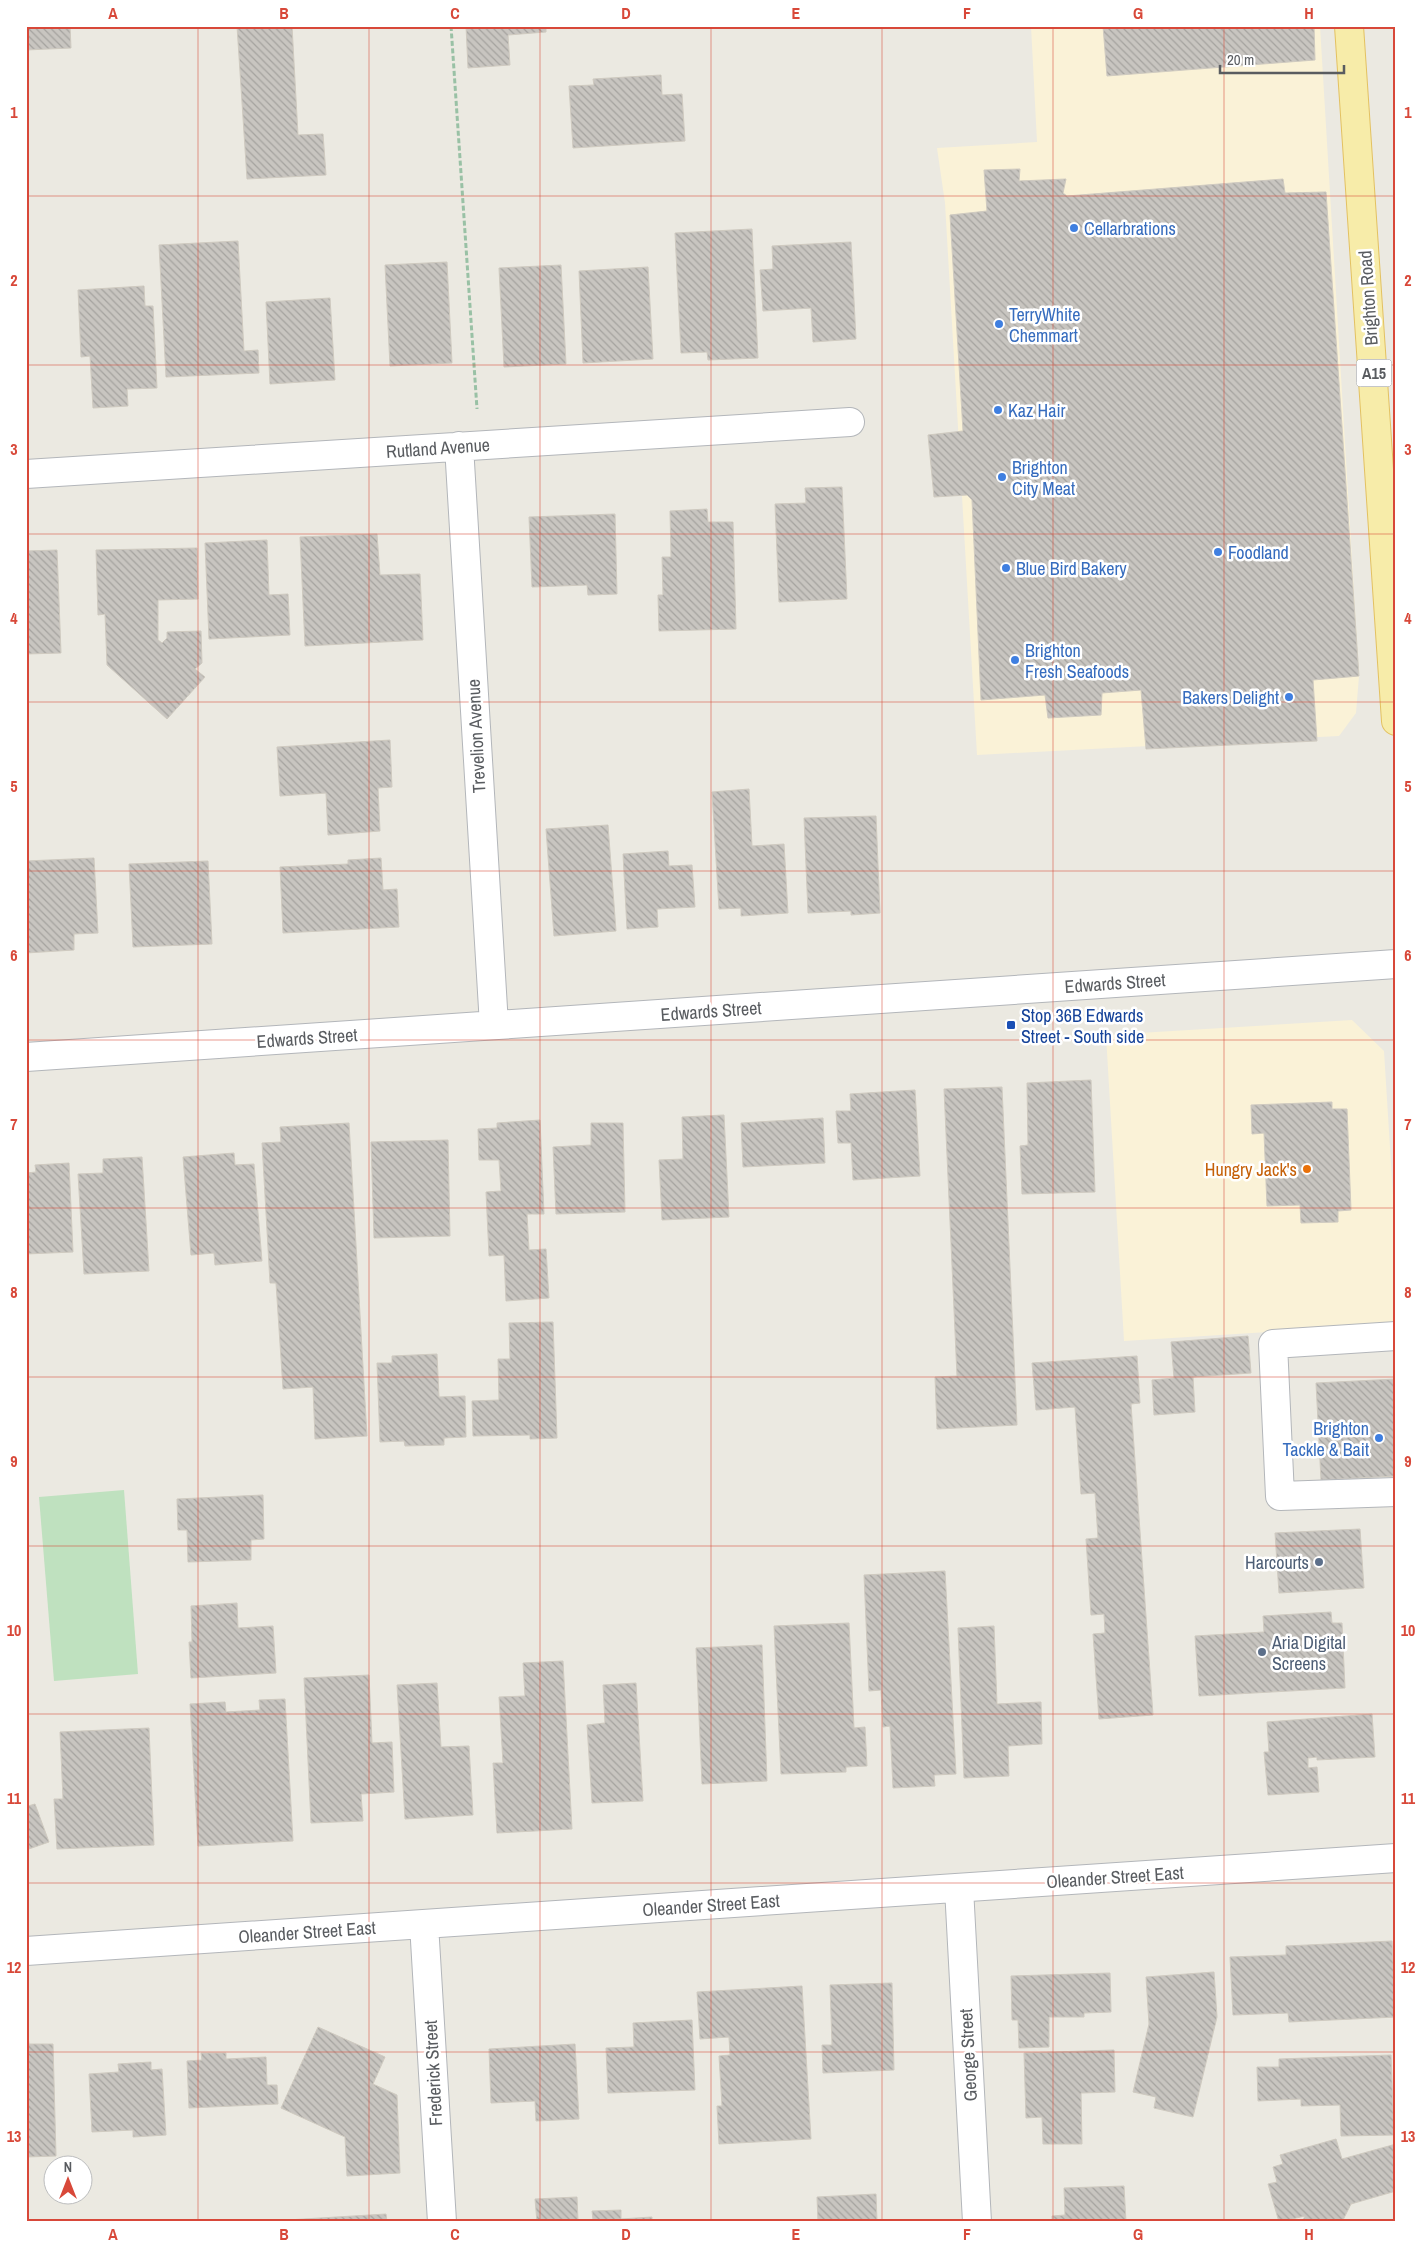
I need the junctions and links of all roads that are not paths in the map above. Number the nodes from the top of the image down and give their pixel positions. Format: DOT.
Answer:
graph roads {
  1 [pos="1349,26"];
  2 [pos="850,422"];
  3 [pos="469,446"];
  4 [pos="26,474"];
  5 [pos="1396,720"];
  6 [pos="1396,964"];
  7 [pos="494,1025"];
  8 [pos="26,1057"];
  9 [pos="1396,1336"];
  10 [pos="1396,1492"];
  11 [pos="1396,1858"];
  12 [pos="959,1888"];
  13 [pos="424,1924"];
  14 [pos="26,1951"];
  15 [pos="442,2222"];
  16 [pos="977,2222"];
  1 -- 5 [label="main road, Brighton Road / A15"];
  2 -- 3 [label="street, Rutland Avenue"];
  3 -- 4 [label="street, Rutland Avenue"];
  3 -- 7 [label="street, Trevelion Avenue"];
  6 -- 7 [label="street, Edwards Street"];
  7 -- 8 [label="street, Edwards Street"];
  9 -- 10 [label="street"];
  11 -- 12 [label="street, Oleander Street East"];
  12 -- 13 [label="street, Oleander Street East"];
  12 -- 16 [label="street, George Street"];
  13 -- 14 [label="street, Oleander Street East"];
  13 -- 15 [label="street, Frederick Street"];
}
